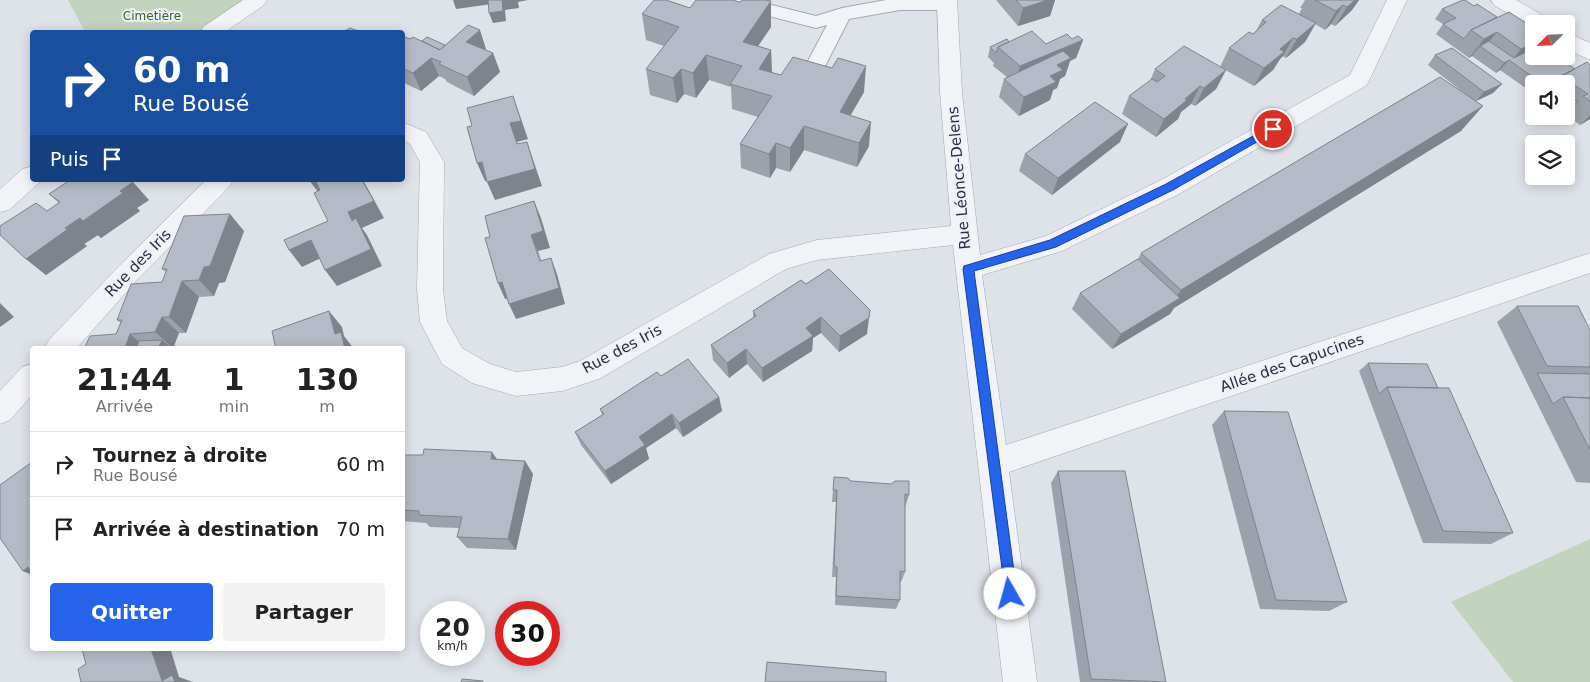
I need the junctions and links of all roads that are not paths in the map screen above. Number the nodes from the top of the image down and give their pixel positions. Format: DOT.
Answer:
graph roads {
  1 [pos="256,0"];
  2 [pos="1397,0"];
  3 [pos="1501,0"];
  4 [pos="897,2"];
  5 [pos="947,2"];
  6 [pos="726,6"];
  7 [pos="842,14"];
  8 [pos="1526,15"];
  9 [pos="214,30"];
  10 [pos="1575,44"];
  11 [pos="1590,53"];
  12 [pos="807,82"];
  13 [pos="405,132"];
  14 [pos="30,177"];
  15 [pos="219,182"];
  16 [pos="0,203"];
  17 [pos="965,234"];
  18 [pos="1590,263"];
  19 [pos="968,269"];
  20 [pos="61,346"];
  21 [pos="30,378"];
  22 [pos="0,411"];
  23 [pos="994,463"];
  24 [pos="1020,682"];
  1 -- 9 [label="street"];
  2 -- 19 [label="street"];
  3 -- 8 [label="street"];
  4 -- 5 [label="lane"];
  4 -- 7 [label="lane"];
  5 -- 17 [label="street, Rue Léonce-Delens"];
  6 -- 7 [label="lane"];
  7 -- 12 [label="lane"];
  10 -- 11 [label="street"];
  13 -- 17 [label="street, Rue des Iris"];
  14 -- 16 [label="street"];
  15 -- 20 [label="street, Rue des Iris"];
  17 -- 19 [label="street, Rue Léonce-Delens"];
  18 -- 23 [label="street, Allée des Capucines"];
  19 -- 23 [label="street, Rue Léonce-Delens"];
  21 -- 22 [label="street"];
  23 -- 24 [label="street, Rue Léonce-Delens"];
}
